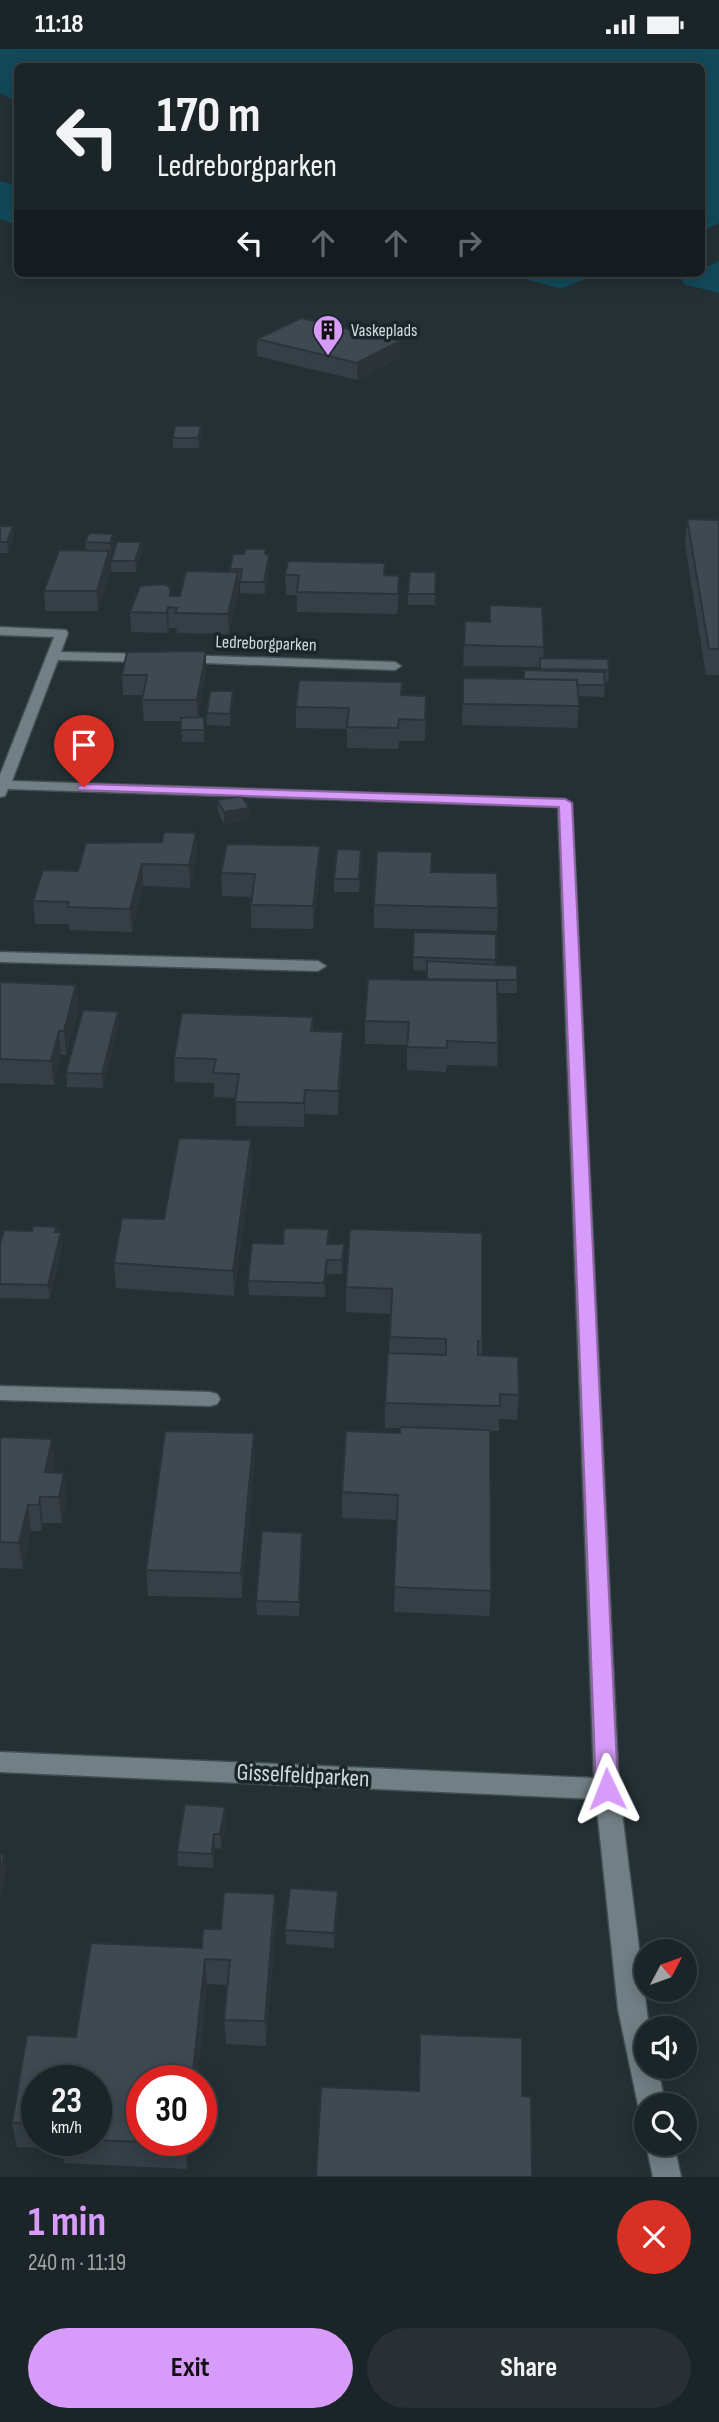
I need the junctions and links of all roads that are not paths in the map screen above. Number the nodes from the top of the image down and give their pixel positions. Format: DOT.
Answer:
graph roads {
  1 [pos="0,631"];
  2 [pos="53,656"];
  3 [pos="395,666"];
  4 [pos="2,789"];
  5 [pos="0,957"];
  6 [pos="318,966"];
  7 [pos="0,1393"];
  8 [pos="210,1399"];
  9 [pos="0,1762"];
  10 [pos="607,1789"];
  11 [pos="649,2093"];
  12 [pos="663,2156"];
  13 [pos="667,2177"];
  1 -- 2 [label="street"];
  2 -- 3 [label="street, Ledreborgparken"];
  2 -- 4 [label="street"];
  4 -- 10 [label="street"];
  5 -- 6 [label="street"];
  7 -- 8 [label="street"];
  9 -- 10 [label="street, Gisselfeldparken"];
  10 -- 11 [label="street"];
  12 -- 13 [label="street"];
}
